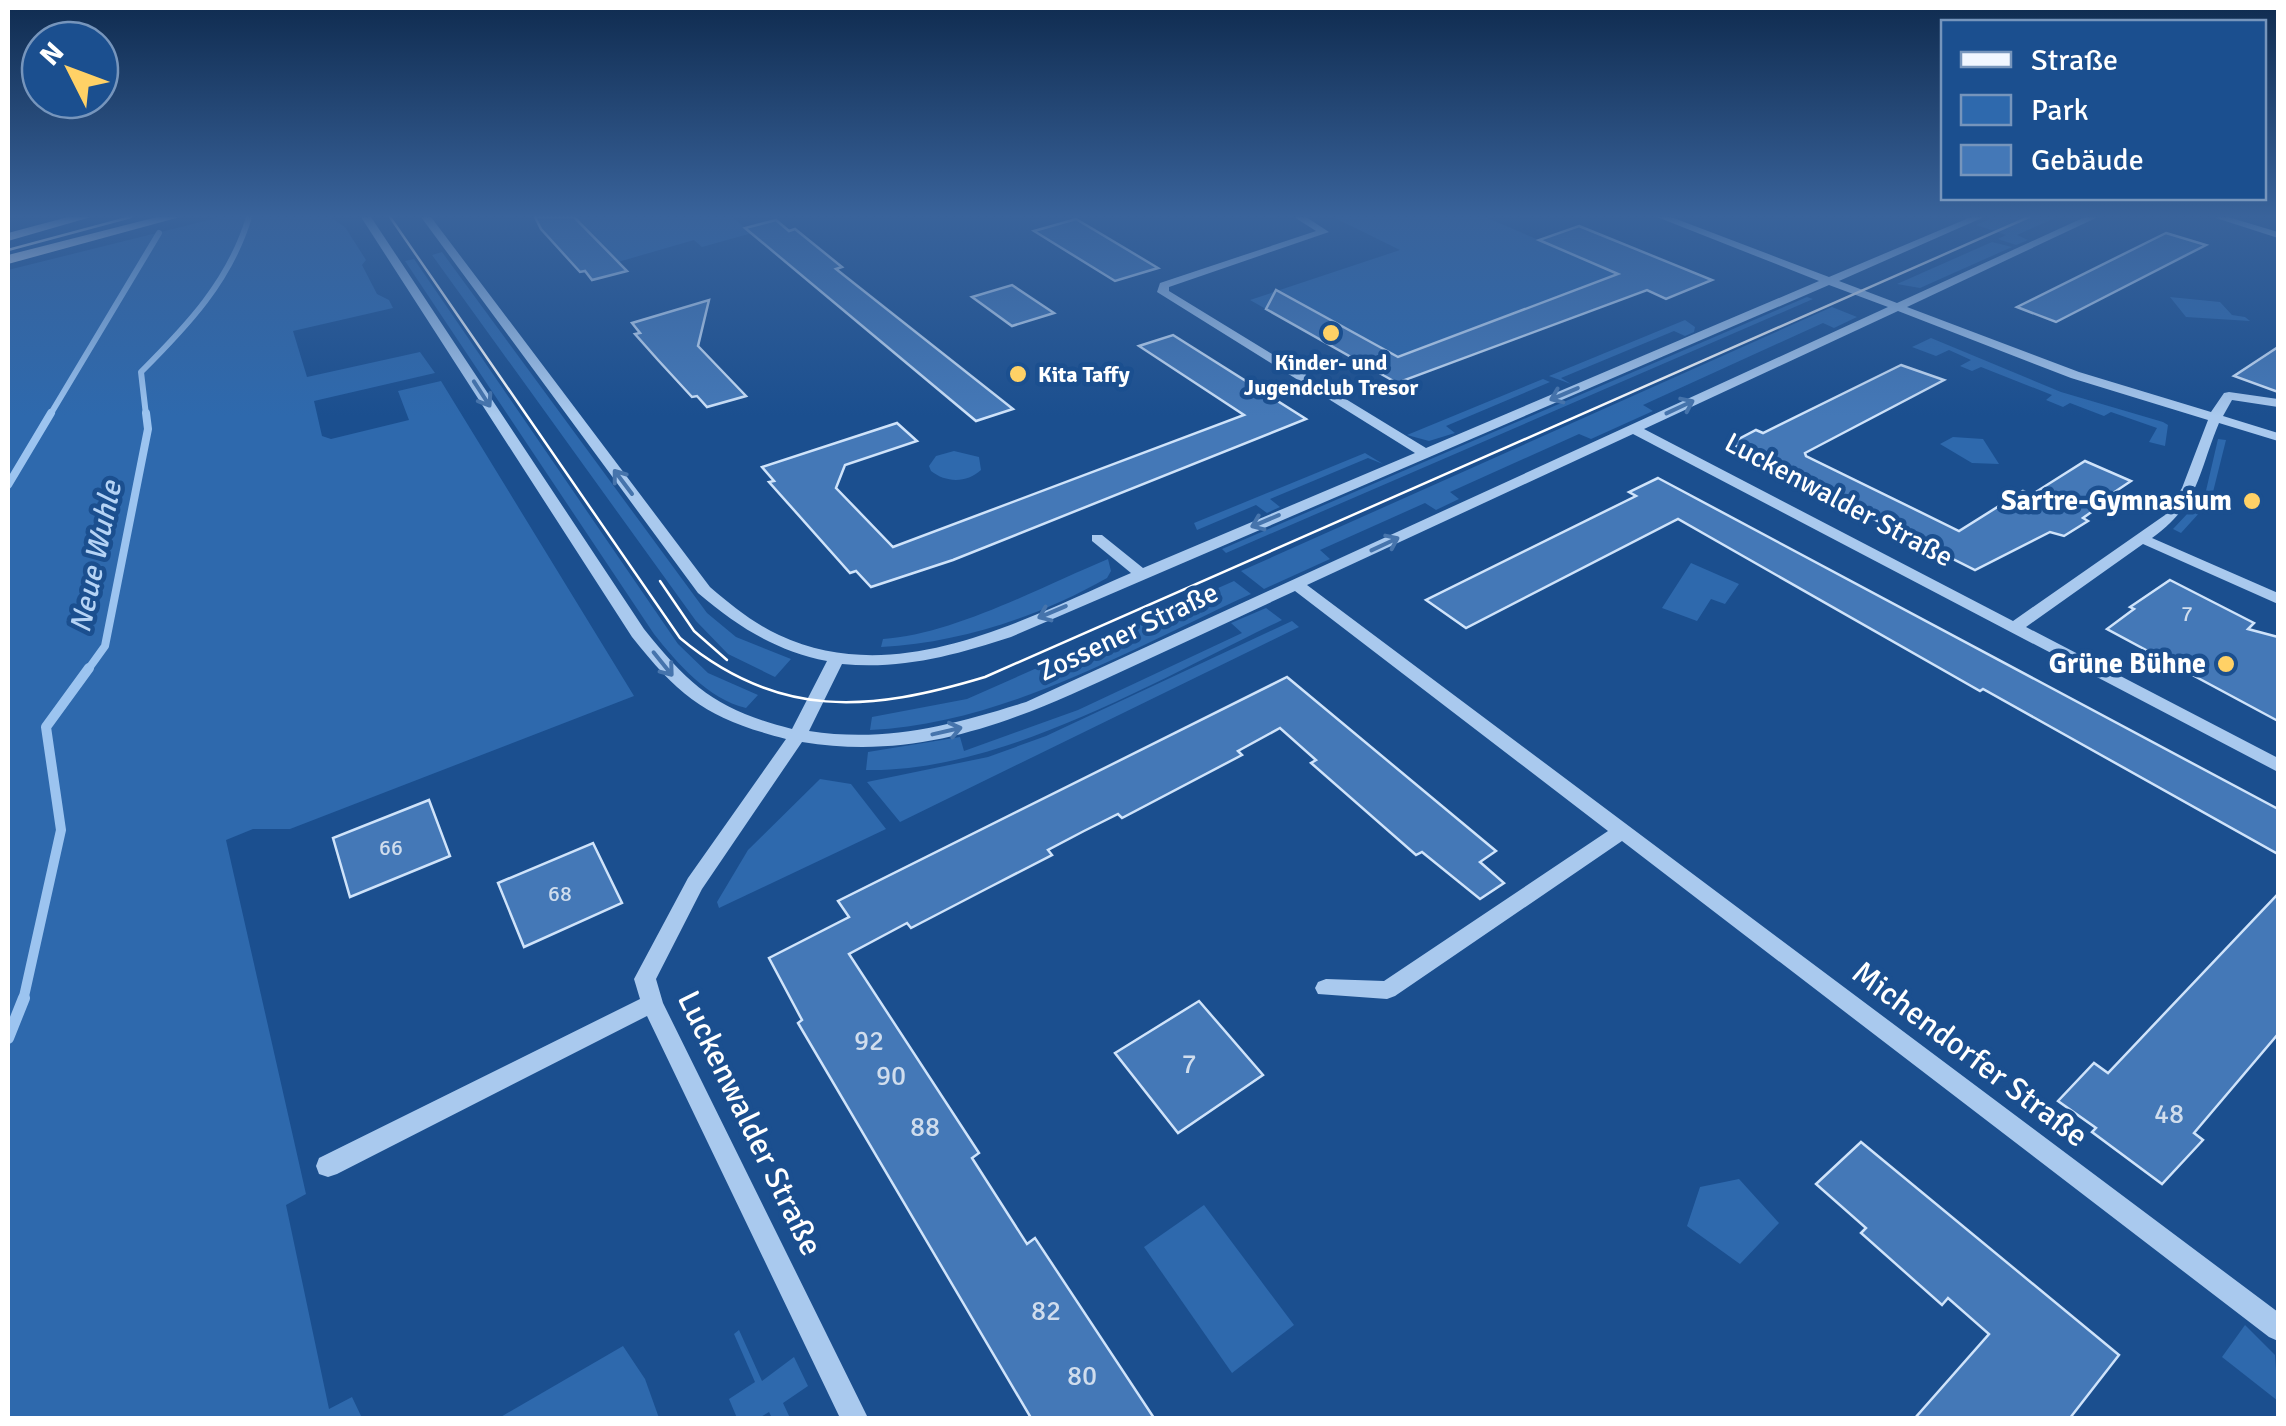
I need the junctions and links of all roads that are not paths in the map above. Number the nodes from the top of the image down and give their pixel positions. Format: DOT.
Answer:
graph roads {
  1 [pos="410,284"];
  2 [pos="476,284"];
  3 [pos="1169,284"];
  4 [pos="1822,284"];
  5 [pos="1835,284"];
  6 [pos="1947,284"];
  7 [pos="1895,307"];
  8 [pos="2278,403"];
  9 [pos="2214,419"];
  10 [pos="1633,428"];
  11 [pos="2278,437"];
  12 [pos="1425,454"];
  13 [pos="1097,538"];
  14 [pos="2143,539"];
  15 [pos="1141,574"];
  16 [pos="1297,585"];
  17 [pos="2278,599"];
  18 [pos="2014,628"];
  19 [pos="837,658"];
  20 [pos="798,735"];
  21 [pos="2278,766"];
  22 [pos="1622,832"];
  23 [pos="1326,988"];
  24 [pos="652,1003"];
  25 [pos="328,1166"];
  26 [pos="2278,1328"];
  27 [pos="854,1418"];
  1 -- 20 [label="street, Zossener Straße, one-way"];
  19 -- 2 [label="street, Zossener Straße, one-way"];
  3 -- 12 [label="street"];
  4 -- 12 [label="street, Zossener Straße, one-way"];
  5 -- 7 [label="street"];
  6 -- 7 [label="street, Zossener Straße"];
  7 -- 9 [label="street"];
  10 -- 7 [label="street, Zossener Straße, one-way"];
  8 -- 9 [label="street"];
  9 -- 11 [label="street"];
  9 -- 14 [label="street"];
  16 -- 10 [label="street, Zossener Straße, one-way"];
  10 -- 18 [label="street, Luckenwalder Straße"];
  12 -- 15 [label="street, Zossener Straße, one-way"];
  13 -- 15 [label="street, Zossener Straße"];
  14 -- 17 [label="street"];
  14 -- 18 [label="street"];
  15 -- 19 [label="street, Zossener Straße, one-way"];
  20 -- 16 [label="street, Zossener Straße, one-way"];
  16 -- 22 [label="street, Michendorfer Straße"];
  18 -- 21 [label="street, Luckenwalder Straße"];
  19 -- 20 [label="street, Luckenwalder Straße"];
  20 -- 24 [label="street, Luckenwalder Straße"];
  22 -- 23 [label="street"];
  22 -- 26 [label="street, Michendorfer Straße"];
  24 -- 25 [label="street"];
  24 -- 27 [label="street, Luckenwalder Straße"];
}
